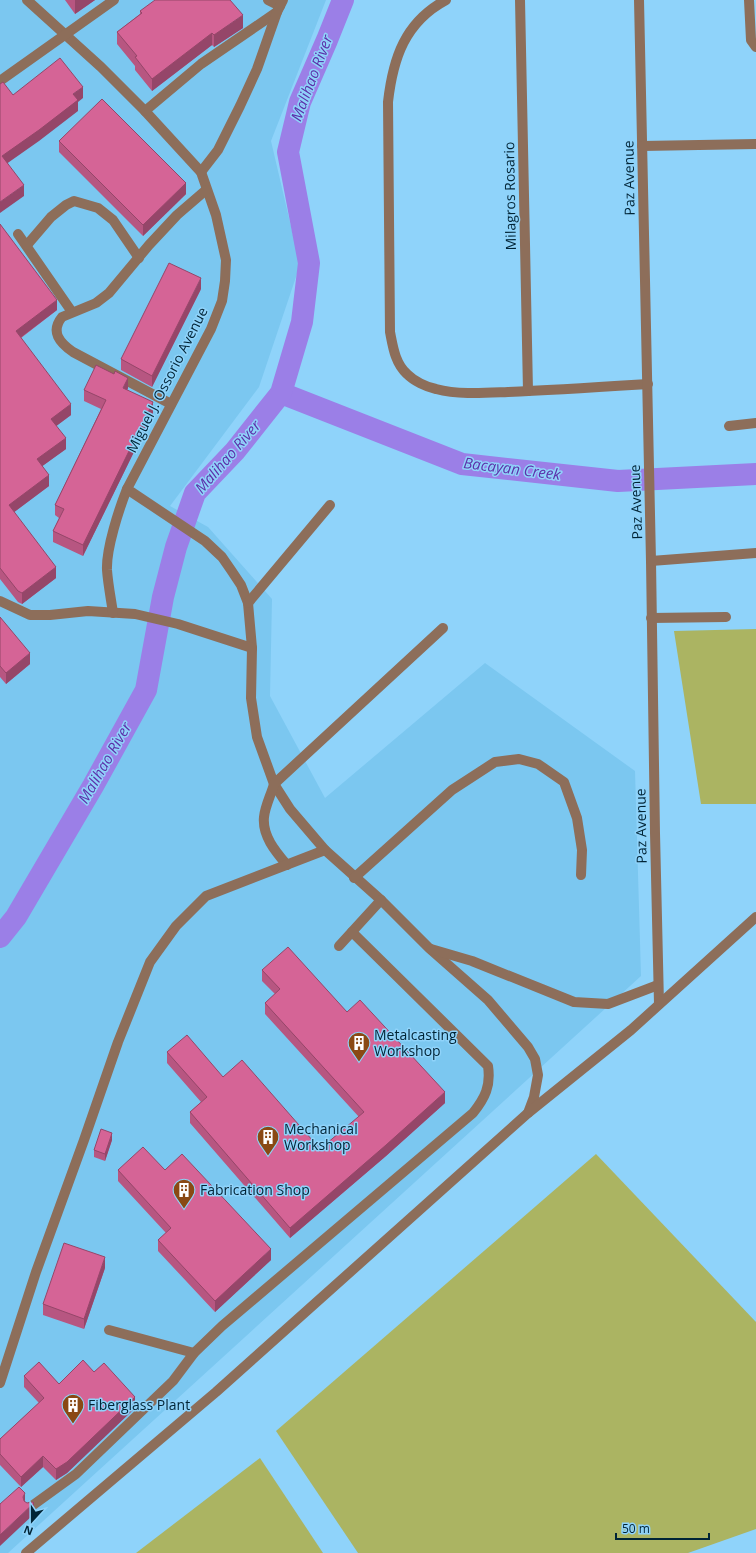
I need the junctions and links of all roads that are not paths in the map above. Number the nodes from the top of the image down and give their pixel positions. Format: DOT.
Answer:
graph roads {
  1 [pos="27,0"];
  2 [pos="114,0"];
  3 [pos="268,0"];
  4 [pos="446,0"];
  5 [pos="520,0"];
  6 [pos="638,0"];
  7 [pos="750,0"];
  8 [pos="280,6"];
  9 [pos="65,36"];
  10 [pos="756,47"];
  11 [pos="0,82"];
  12 [pos="145,111"];
  13 [pos="756,144"];
  14 [pos="642,146"];
  15 [pos="201,172"];
  16 [pos="206,190"];
  17 [pos="18,234"];
  18 [pos="27,245"];
  19 [pos="139,258"];
  20 [pos="72,312"];
  21 [pos="648,384"];
  22 [pos="528,391"];
  23 [pos="172,404"];
  24 [pos="756,423"];
  25 [pos="730,426"];
  26 [pos="127,489"];
  27 [pos="330,505"];
  28 [pos="756,552"];
  29 [pos="651,560"];
  30 [pos="0,601"];
  31 [pos="248,603"];
  32 [pos="113,613"];
  33 [pos="726,617"];
  34 [pos="652,618"];
  35 [pos="443,628"];
  36 [pos="252,648"];
  37 [pos="274,784"];
  38 [pos="325,850"];
  39 [pos="287,865"];
  40 [pos="581,875"];
  41 [pos="354,878"];
  42 [pos="381,900"];
  43 [pos="756,917"];
  44 [pos="352,932"];
  45 [pos="339,946"];
  46 [pos="429,948"];
  47 [pos="658,985"];
  48 [pos="658,1004"];
  49 [pos="528,1113"];
  50 [pos="109,1330"];
  51 [pos="194,1354"];
  52 [pos="0,1383"];
  53 [pos="29,1508"];
  54 [pos="26,1553"];
  1 -- 9 [label="street, Miguel J. Ossorio Avenue"];
  2 -- 9 [label="street"];
  3 -- 8 [label="street"];
  4 -- 22 [label="street"];
  5 -- 22 [label="street, Milagros Rosario"];
  6 -- 14 [label="street, Paz Avenue"];
  7 -- 10 [label="street"];
  8 -- 12 [label="street"];
  8 -- 15 [label="street"];
  9 -- 11 [label="street"];
  9 -- 12 [label="street, Miguel J. Ossorio Avenue"];
  12 -- 15 [label="street, Miguel J. Ossorio Avenue"];
  13 -- 14 [label="street"];
  14 -- 21 [label="street, Paz Avenue"];
  15 -- 16 [label="street, Miguel J. Ossorio Avenue"];
  16 -- 19 [label="street"];
  16 -- 23 [label="street, Miguel J. Ossorio Avenue"];
  17 -- 18 [label="street"];
  18 -- 19 [label="street"];
  18 -- 20 [label="street"];
  19 -- 20 [label="street"];
  20 -- 23 [label="street"];
  21 -- 22 [label="street"];
  21 -- 29 [label="street, Paz Avenue"];
  23 -- 26 [label="street, Miguel J. Ossorio Avenue"];
  24 -- 25 [label="street"];
  26 -- 31 [label="street"];
  26 -- 32 [label="street, Miguel J. Ossorio Avenue"];
  27 -- 31 [label="street"];
  28 -- 29 [label="street"];
  29 -- 34 [label="street, Paz Avenue"];
  30 -- 32 [label="street"];
  31 -- 36 [label="street"];
  32 -- 36 [label="street"];
  33 -- 34 [label="street"];
  34 -- 47 [label="street, Paz Avenue"];
  35 -- 37 [label="street"];
  36 -- 37 [label="street"];
  37 -- 38 [label="street"];
  37 -- 39 [label="street"];
  38 -- 39 [label="street"];
  38 -- 41 [label="street"];
  39 -- 52 [label="street"];
  40 -- 41 [label="street"];
  41 -- 42 [label="street"];
  42 -- 44 [label="street"];
  42 -- 46 [label="street"];
  43 -- 48 [label="street"];
  44 -- 45 [label="street"];
  44 -- 51 [label="street"];
  46 -- 47 [label="street"];
  46 -- 49 [label="street"];
  47 -- 48 [label="street, Paz Avenue"];
  48 -- 49 [label="street"];
  49 -- 54 [label="street"];
  50 -- 51 [label="street"];
  51 -- 53 [label="street"];
}
